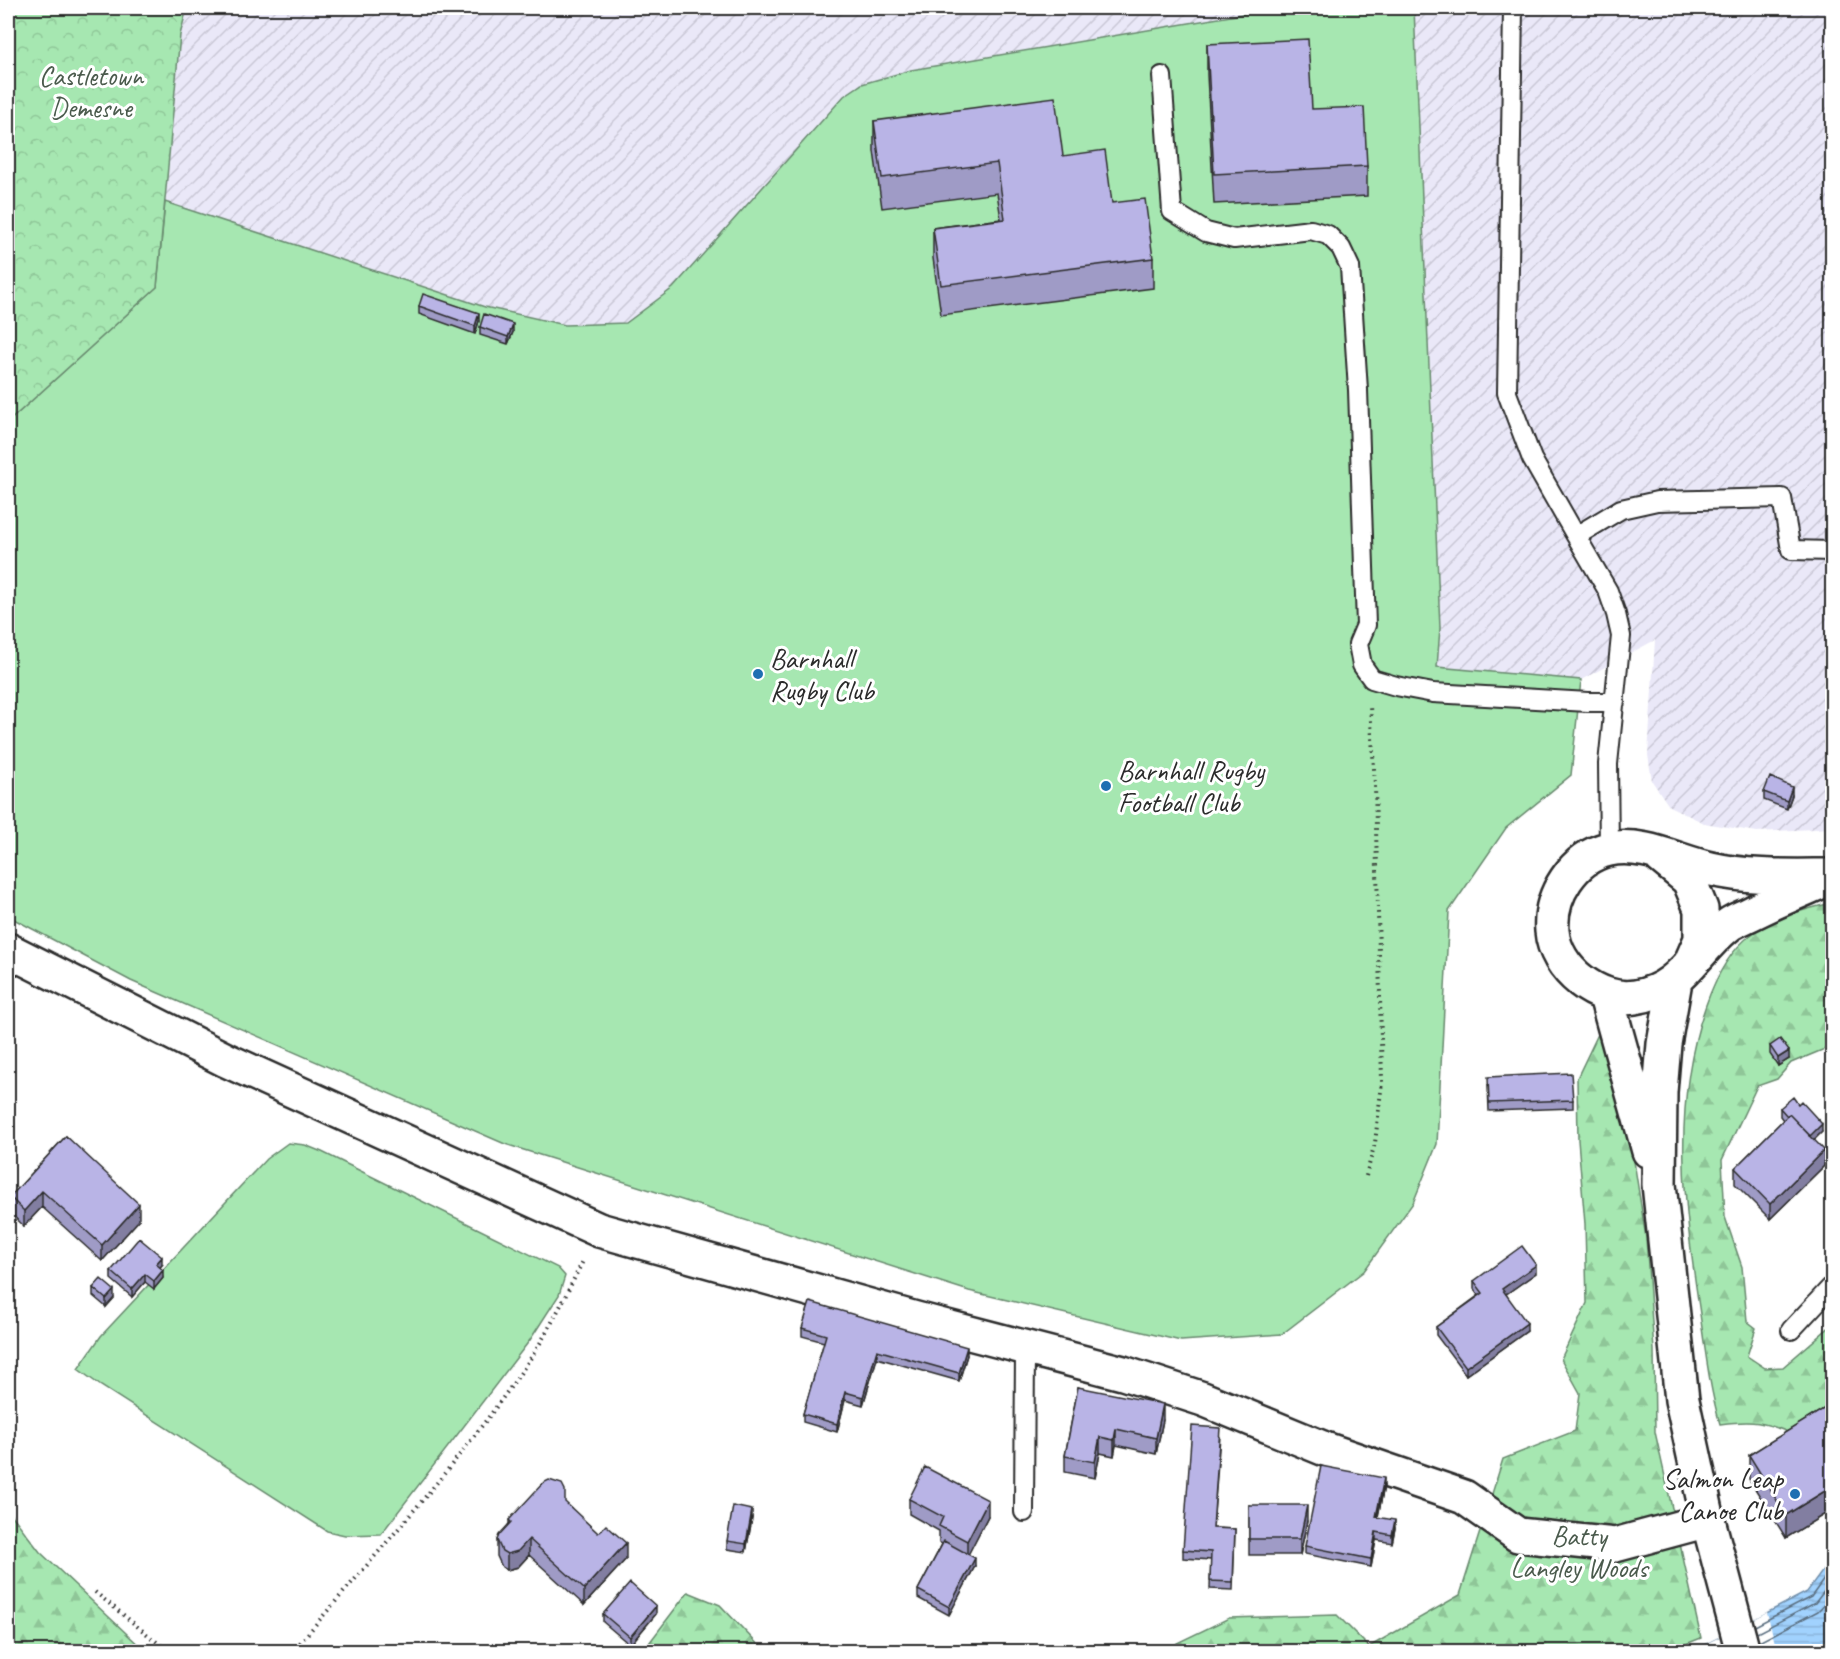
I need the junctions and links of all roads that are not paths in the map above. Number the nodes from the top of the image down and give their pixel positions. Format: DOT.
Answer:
graph roads {
  1 [pos="1513,8"];
  2 [pos="1162,76"];
  3 [pos="1576,536"];
  4 [pos="1833,551"];
  5 [pos="1615,702"];
  6 [pos="1609,849"];
  7 [pos="1658,854"];
  8 [pos="1833,877"];
  9 [pos="8,950"];
  10 [pos="1683,973"];
  11 [pos="1606,996"];
  12 [pos="1659,1184"];
  13 [pos="1833,1286"];
  14 [pos="1791,1330"];
  15 [pos="1025,1347"];
  16 [pos="1024,1512"];
  17 [pos="1708,1520"];
  18 [pos="1743,1652"];
  1 -- 3 [label="lane"];
  2 -- 5 [label="lane"];
  3 -- 4 [label="lane"];
  3 -- 5 [label="lane"];
  5 -- 6 [label="lane"];
  6 -- 7 [label="street"];
  6 -- 11 [label="street"];
  7 -- 8 [label="street"];
  7 -- 10 [label="street"];
  8 -- 10 [label="street"];
  9 -- 15 [label="street"];
  10 -- 11 [label="street"];
  10 -- 12 [label="street"];
  11 -- 12 [label="street"];
  12 -- 17 [label="street"];
  13 -- 14 [label="lane"];
  15 -- 16 [label="lane"];
  15 -- 17 [label="street"];
  17 -- 18 [label="street"];
}
